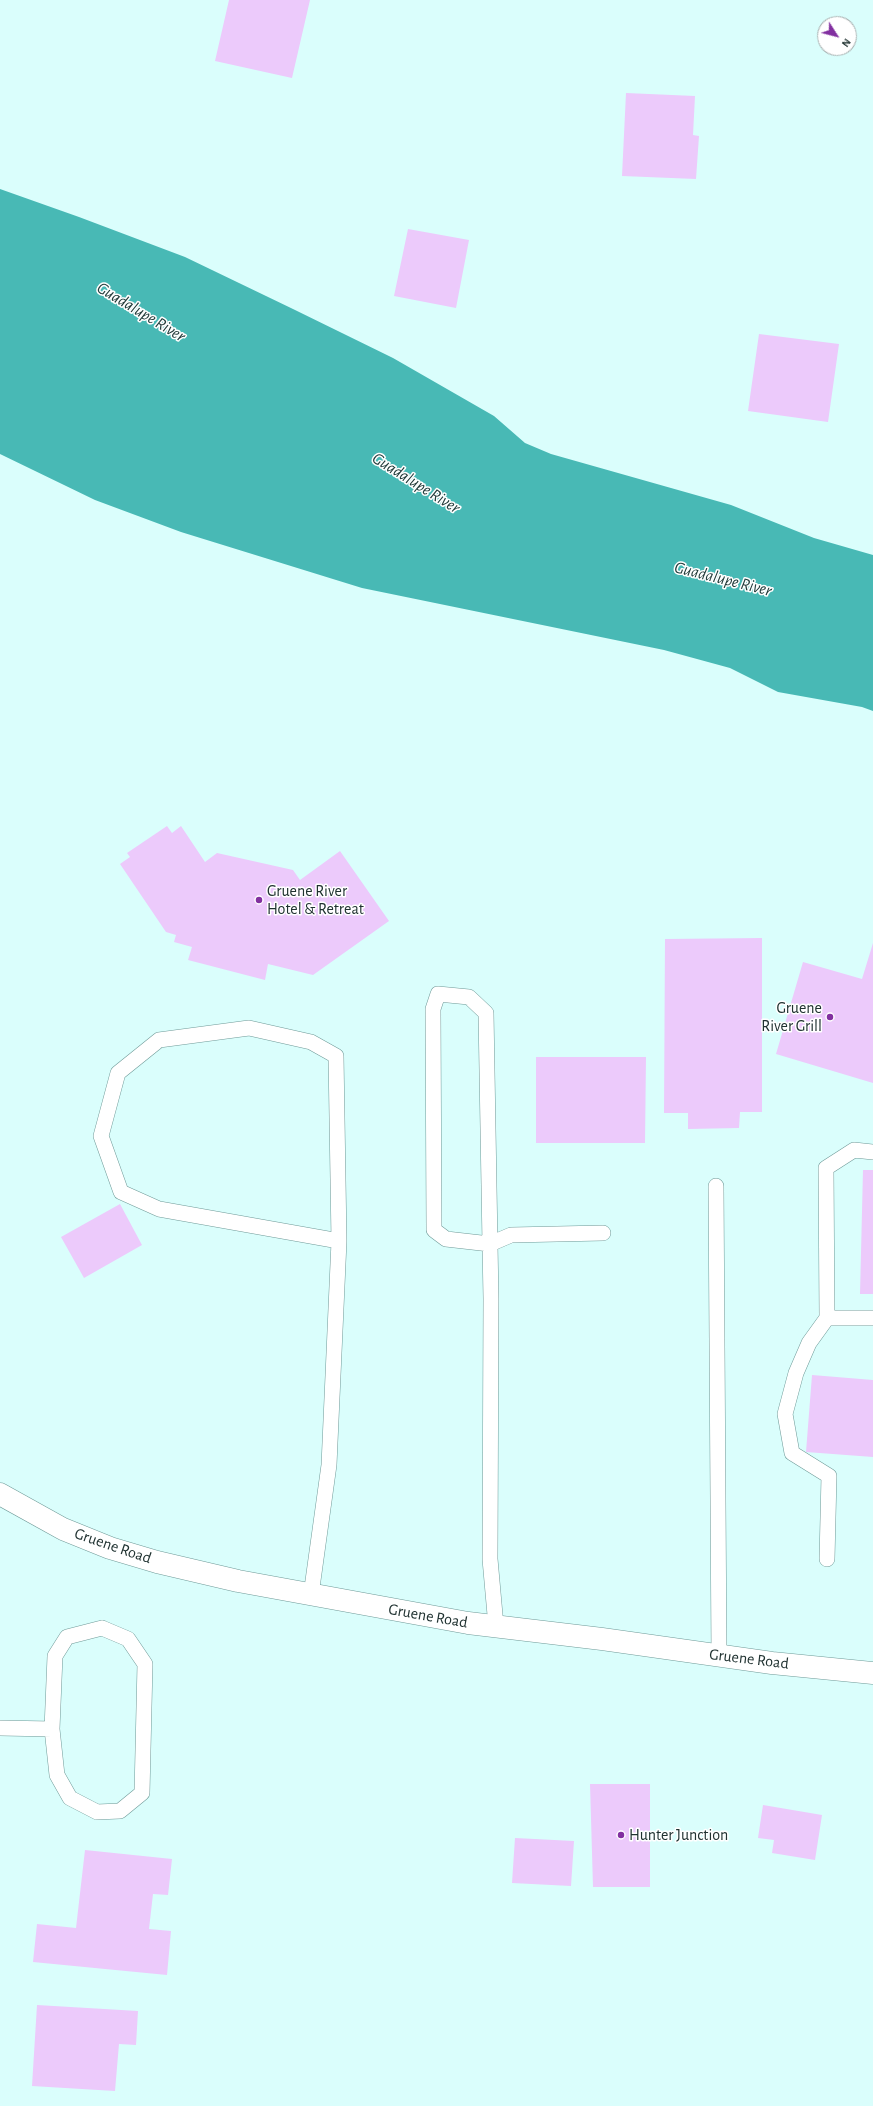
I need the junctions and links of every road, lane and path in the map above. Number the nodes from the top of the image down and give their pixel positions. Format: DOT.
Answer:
graph roads {
  1 [pos="873,1152"];
  2 [pos="716,1186"];
  3 [pos="603,1233"];
  4 [pos="339,1241"];
  5 [pos="490,1244"];
  6 [pos="827,1318"];
  7 [pos="873,1318"];
  8 [pos="0,1494"];
  9 [pos="827,1559"];
  10 [pos="311,1595"];
  11 [pos="496,1626"];
  12 [pos="719,1656"];
  13 [pos="873,1673"];
  14 [pos="0,1728"];
  15 [pos="52,1729"];
  1 -- 6 [label="lane"];
  2 -- 12 [label="lane"];
  3 -- 5 [label="lane"];
  4 -- 4 [label="lane"];
  4 -- 10 [label="lane"];
  5 -- 5 [label="lane"];
  5 -- 11 [label="lane"];
  6 -- 7 [label="lane"];
  6 -- 9 [label="lane"];
  8 -- 10 [label="street, Gruene Road"];
  10 -- 11 [label="street, Gruene Road"];
  11 -- 12 [label="street, Gruene Road"];
  12 -- 13 [label="street, Gruene Road"];
  14 -- 15 [label="lane"];
  15 -- 15 [label="lane"];
}
